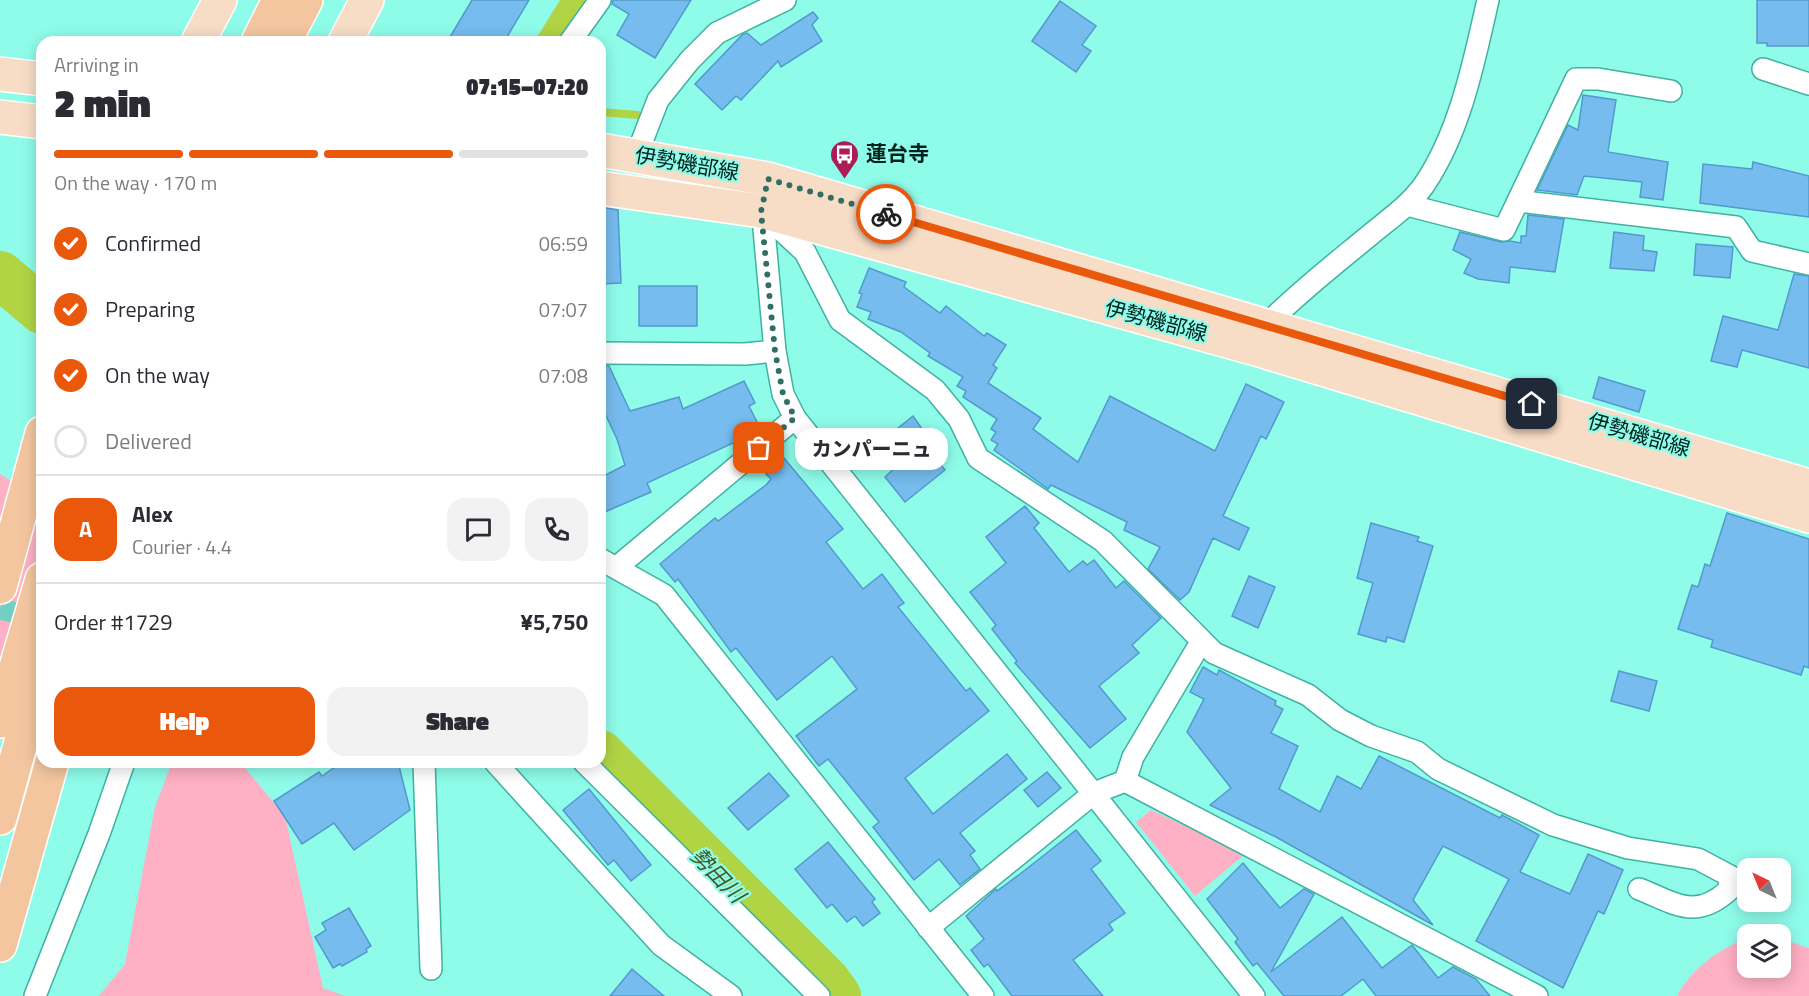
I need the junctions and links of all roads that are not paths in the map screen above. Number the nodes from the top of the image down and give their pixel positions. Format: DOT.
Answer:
graph roads {
  1 [pos="220,0"];
  2 [pos="279,0"];
  3 [pos="306,0"];
  4 [pos="367,0"];
  5 [pos="600,0"];
  6 [pos="785,0"];
  7 [pos="1488,0"];
  8 [pos="201,36"];
  9 [pos="273,36"];
  10 [pos="276,36"];
  11 [pos="348,36"];
  12 [pos="574,36"];
  13 [pos="1762,69"];
  14 [pos="0,74"];
  15 [pos="36,78"];
  16 [pos="1809,84"];
  17 [pos="1671,91"];
  18 [pos="0,117"];
  19 [pos="36,121"];
  20 [pos="606,151"];
  21 [pos="638,154"];
  22 [pos="768,179"];
  23 [pos="606,189"];
  24 [pos="1518,201"];
  25 [pos="1407,205"];
  26 [pos="761,212"];
  27 [pos="1809,264"];
  28 [pos="1266,325"];
  29 [pos="775,351"];
  30 [pos="606,354"];
  31 [pos="795,418"];
  32 [pos="36,455"];
  33 [pos="1809,486"];
  34 [pos="1809,516"];
  35 [pos="609,563"];
  36 [pos="0,587"];
  37 [pos="36,599"];
  38 [pos="1201,642"];
  39 [pos="36,688"];
  40 [pos="0,721"];
  41 [pos="50,768"];
  42 [pos="122,768"];
  43 [pos="424,768"];
  44 [pos="500,768"];
  45 [pos="590,768"];
  46 [pos="1125,781"];
  47 [pos="1094,793"];
  48 [pos="0,818"];
  49 [pos="1638,889"];
  50 [pos="928,928"];
  51 [pos="0,945"];
  52 [pos="431,969"];
  53 [pos="35,996"];
  54 [pos="731,996"];
  55 [pos="819,996"];
  56 [pos="983,996"];
  57 [pos="1254,996"];
  58 [pos="1537,996"];
  1 -- 8 [label="main road"];
  2 -- 9 [label="highway"];
  3 -- 10 [label="highway"];
  4 -- 11 [label="main road"];
  5 -- 12 [label="street"];
  6 -- 21 [label="street"];
  7 -- 25 [label="street"];
  13 -- 16 [label="street"];
  14 -- 15 [label="main road"];
  17 -- 24 [label="street"];
  18 -- 19 [label="main road"];
  20 -- 21 [label="main road, 伊勢磯部線"];
  21 -- 22 [label="main road, 伊勢磯部線"];
  22 -- 26 [label="street"];
  22 -- 28 [label="main road, 伊勢磯部線"];
  23 -- 26 [label="main road, 伊勢磯部線"];
  24 -- 25 [label="street"];
  24 -- 27 [label="street"];
  25 -- 28 [label="street"];
  26 -- 29 [label="street"];
  26 -- 34 [label="main road, 伊勢磯部線"];
  26 -- 38 [label="street"];
  28 -- 33 [label="main road, 伊勢磯部線"];
  29 -- 30 [label="street"];
  29 -- 31 [label="street"];
  31 -- 35 [label="street"];
  31 -- 47 [label="street"];
  32 -- 36 [label="highway"];
  35 -- 50 [label="street"];
  37 -- 40 [label="highway"];
  38 -- 46 [label="street"];
  38 -- 49 [label="street"];
  39 -- 48 [label="highway"];
  41 -- 51 [label="highway"];
  42 -- 53 [label="street"];
  43 -- 52 [label="street"];
  44 -- 54 [label="street"];
  45 -- 55 [label="street"];
  46 -- 47 [label="street"];
  46 -- 58 [label="street"];
  47 -- 50 [label="street"];
  47 -- 57 [label="street"];
  50 -- 56 [label="street"];
}
